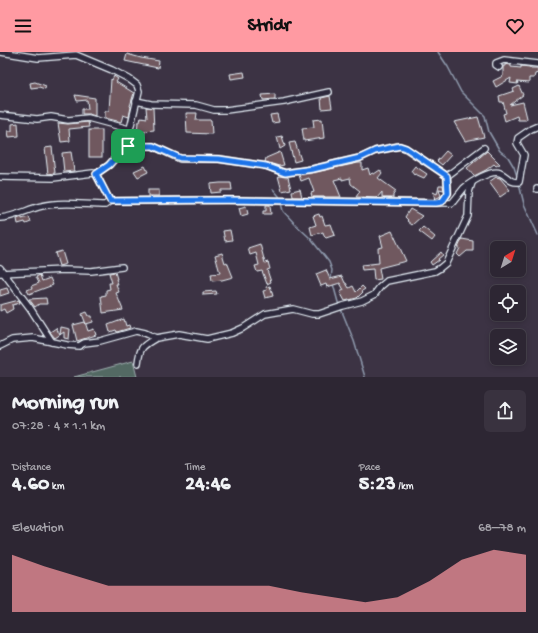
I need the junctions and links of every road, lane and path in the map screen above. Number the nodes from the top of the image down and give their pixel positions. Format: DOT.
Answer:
graph roads {
  1 [pos="1,52"];
  2 [pos="538,64"];
  3 [pos="499,67"];
  4 [pos="329,92"];
  5 [pos="136,101"];
  6 [pos="0,115"];
  7 [pos="538,126"];
  8 [pos="129,129"];
  9 [pos="126,146"];
  10 [pos="484,148"];
  11 [pos="96,174"];
  12 [pos="447,176"];
  13 [pos="0,177"];
  14 [pos="472,182"];
  15 [pos="110,201"];
  16 [pos="442,202"];
  17 [pos="0,218"];
  18 [pos="122,267"];
  19 [pos="1,271"];
  20 [pos="156,338"];
  21 [pos="52,342"];
  22 [pos="0,346"];
  23 [pos="138,363"];
  1 -- 5 [label="street"];
  2 -- 3 [label="street"];
  4 -- 5 [label="street"];
  5 -- 8 [label="street"];
  6 -- 8 [label="street"];
  7 -- 14 [label="street"];
  8 -- 9 [label="street"];
  9 -- 11 [label="street"];
  9 -- 12 [label="street"];
  10 -- 12 [label="street"];
  11 -- 13 [label="street"];
  11 -- 15 [label="street"];
  12 -- 16 [label="street"];
  14 -- 16 [label="street"];
  14 -- 20 [label="street"];
  15 -- 16 [label="street"];
  15 -- 17 [label="street"];
  18 -- 19 [label="street"];
  19 -- 21 [label="street"];
  20 -- 21 [label="street"];
  20 -- 23 [label="street"];
  21 -- 22 [label="street"];
}
